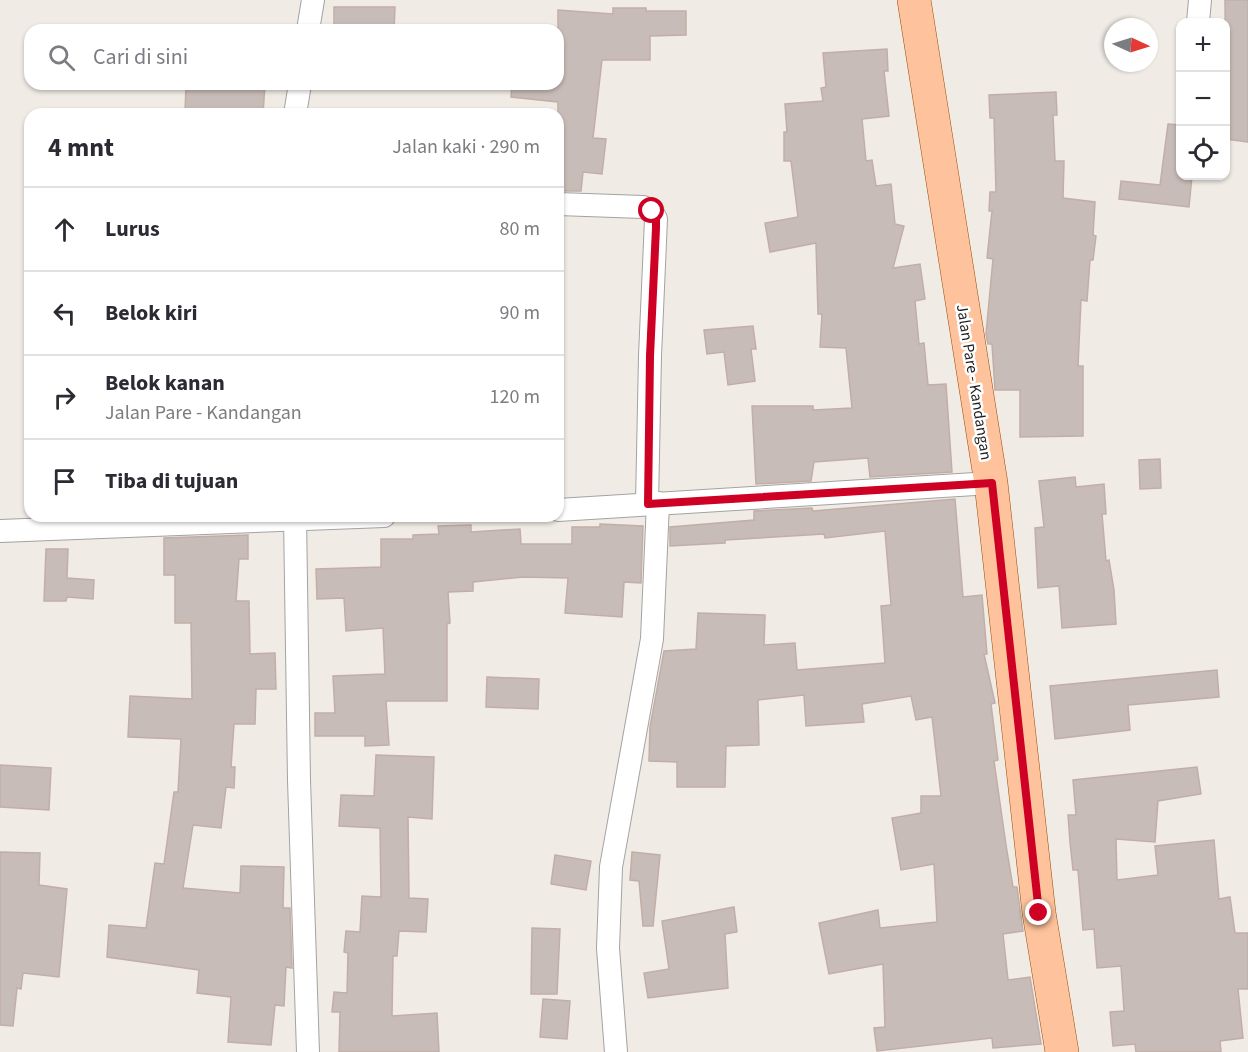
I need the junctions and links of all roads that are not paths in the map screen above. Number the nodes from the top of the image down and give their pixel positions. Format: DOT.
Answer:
graph roads {
  1 [pos="313,0"];
  2 [pos="914,0"];
  3 [pos="1200,0"];
  4 [pos="1198,18"];
  5 [pos="309,24"];
  6 [pos="299,90"];
  7 [pos="296,108"];
  8 [pos="564,204"];
  9 [pos="992,483"];
  10 [pos="653,504"];
  11 [pos="564,510"];
  12 [pos="204,522"];
  13 [pos="295,522"];
  14 [pos="0,531"];
  15 [pos="308,1052"];
  16 [pos="616,1052"];
  17 [pos="1062,1052"];
  1 -- 5 [label="street"];
  2 -- 9 [label="main road, Jalan Pare - Kandangan"];
  3 -- 4 [label="street"];
  6 -- 7 [label="street"];
  8 -- 10 [label="street"];
  9 -- 10 [label="street"];
  9 -- 17 [label="main road, Jalan Pare - Kandangan"];
  10 -- 11 [label="street"];
  10 -- 16 [label="street"];
  12 -- 14 [label="street"];
  13 -- 15 [label="street"];
}
